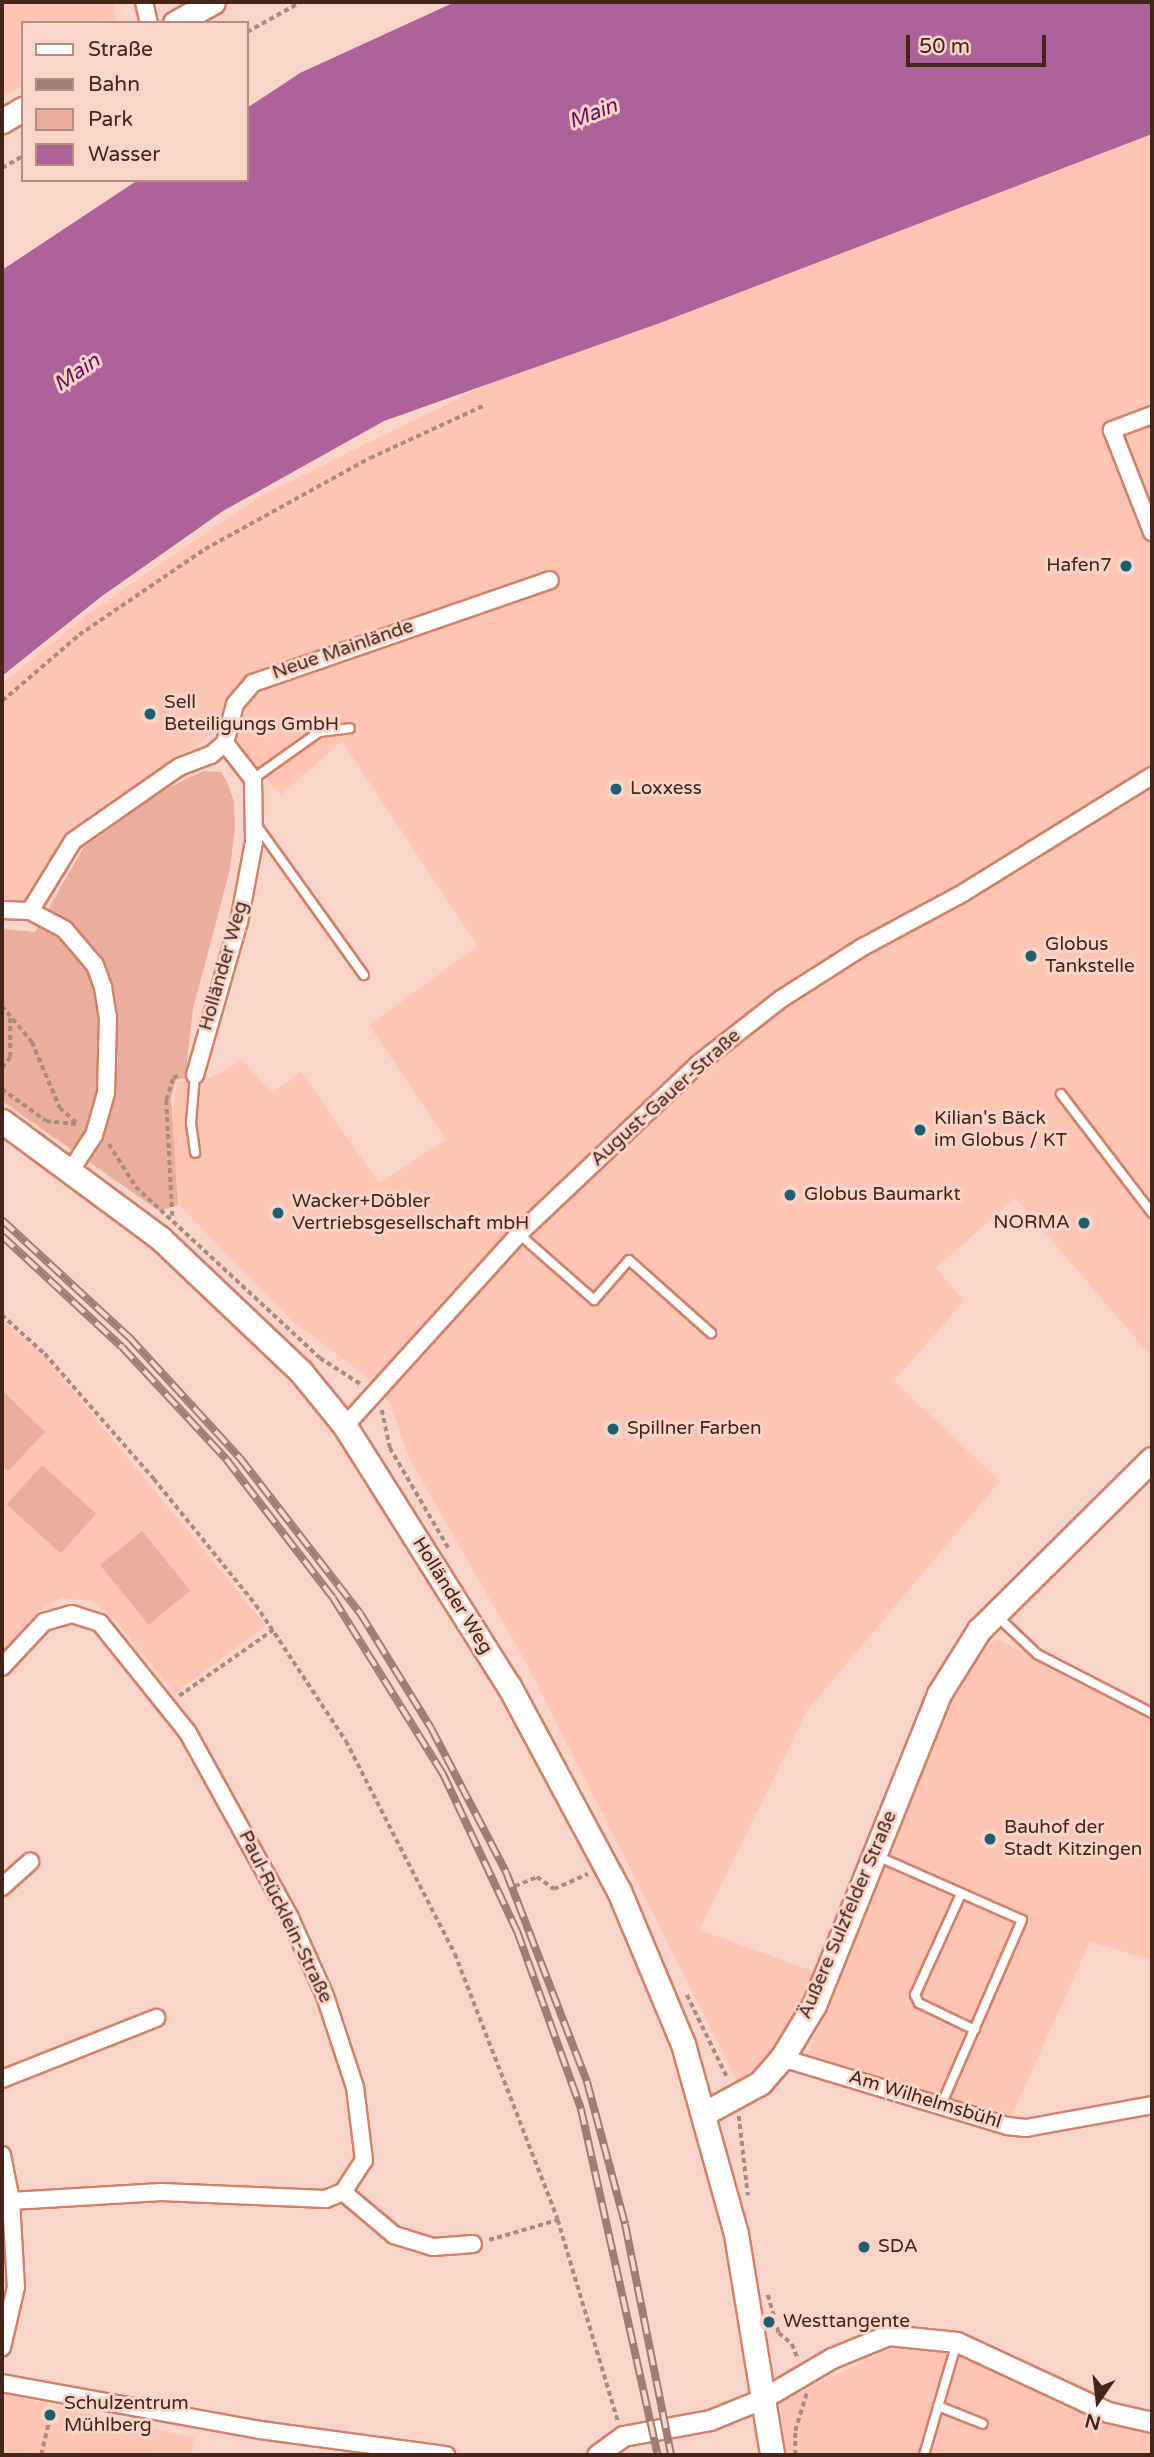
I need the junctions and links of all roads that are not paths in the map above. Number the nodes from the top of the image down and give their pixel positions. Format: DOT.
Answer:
graph roads {
  1 [pos="144,2"];
  2 [pos="213,2"];
  3 [pos="149,21"];
  4 [pos="180,21"];
  5 [pos="21,110"];
  6 [pos="2,121"];
  7 [pos="1152,415"];
  8 [pos="1152,532"];
  9 [pos="550,580"];
  10 [pos="350,728"];
  11 [pos="225,743"];
  12 [pos="1152,776"];
  13 [pos="253,779"];
  14 [pos="255,823"];
  15 [pos="2,910"];
  16 [pos="30,911"];
  17 [pos="364,975"];
  18 [pos="195,1075"];
  19 [pos="1061,1094"];
  20 [pos="2,1121"];
  21 [pos="195,1153"];
  22 [pos="71,1170"];
  23 [pos="1152,1213"];
  24 [pos="519,1234"];
  25 [pos="711,1333"];
  26 [pos="345,1426"];
  27 [pos="1152,1459"];
  28 [pos="996,1614"];
  29 [pos="2,1667"];
  30 [pos="1152,1713"];
  31 [pos="875,1855"];
  32 [pos="30,1862"];
  33 [pos="2,1887"];
  34 [pos="961,1894"];
  35 [pos="156,2018"];
  36 [pos="975,2030"];
  37 [pos="782,2058"];
  38 [pos="2,2079"];
  39 [pos="942,2103"];
  40 [pos="1152,2105"];
  41 [pos="703,2114"];
  42 [pos="2,2155"];
  43 [pos="343,2192"];
  44 [pos="11,2201"];
  45 [pos="473,2244"];
  46 [pos="957,2342"];
  47 [pos="2,2347"];
  48 [pos="2,2383"];
  49 [pos="762,2399"];
  50 [pos="938,2406"];
  51 [pos="1152,2422"];
  52 [pos="983,2424"];
  53 [pos="446,2455"];
  54 [pos="597,2455"];
  55 [pos="772,2455"];
  56 [pos="924,2455"];
  1 -- 3 [label="street"];
  2 -- 4 [label="main road"];
  5 -- 6 [label="main road"];
  7 -- 8 [label="street"];
  9 -- 11 [label="street, Neue Mainlände"];
  10 -- 13 [label="lane"];
  11 -- 13 [label="street"];
  11 -- 16 [label="street"];
  12 -- 24 [label="street, August-Gauer-Straße"];
  13 -- 14 [label="street, Holländer Weg"];
  14 -- 17 [label="lane"];
  14 -- 18 [label="street, Holländer Weg"];
  15 -- 16 [label="street"];
  16 -- 22 [label="street"];
  18 -- 21 [label="lane, Holländer Weg"];
  19 -- 23 [label="lane"];
  20 -- 22 [label="main road, Holländer Weg"];
  22 -- 26 [label="main road, Holländer Weg"];
  24 -- 25 [label="lane"];
  24 -- 26 [label="street, August-Gauer-Straße"];
  26 -- 41 [label="main road, Holländer Weg"];
  27 -- 28 [label="main road, Äußere Sulzfelder Straße"];
  28 -- 30 [label="lane"];
  28 -- 31 [label="main road, Äußere Sulzfelder Straße"];
  29 -- 43 [label="street, Paul-Rücklein-Straße"];
  31 -- 34 [label="lane"];
  31 -- 37 [label="main road, Äußere Sulzfelder Straße"];
  32 -- 33 [label="street"];
  34 -- 36 [label="lane"];
  34 -- 36 [label="lane"];
  35 -- 38 [label="street"];
  36 -- 39 [label="lane"];
  37 -- 39 [label="street, Am Wilhelmsbühl"];
  37 -- 41 [label="main road, Äußere Sulzfelder Straße"];
  39 -- 40 [label="street, Am Wilhelmsbühl"];
  41 -- 49 [label="main road"];
  42 -- 44 [label="street"];
  43 -- 44 [label="street"];
  43 -- 45 [label="street"];
  44 -- 47 [label="street"];
  46 -- 49 [label="street"];
  46 -- 50 [label="lane"];
  46 -- 51 [label="street"];
  48 -- 53 [label="street"];
  49 -- 54 [label="street"];
  49 -- 55 [label="main road"];
  50 -- 52 [label="lane"];
  50 -- 56 [label="lane"];
}
